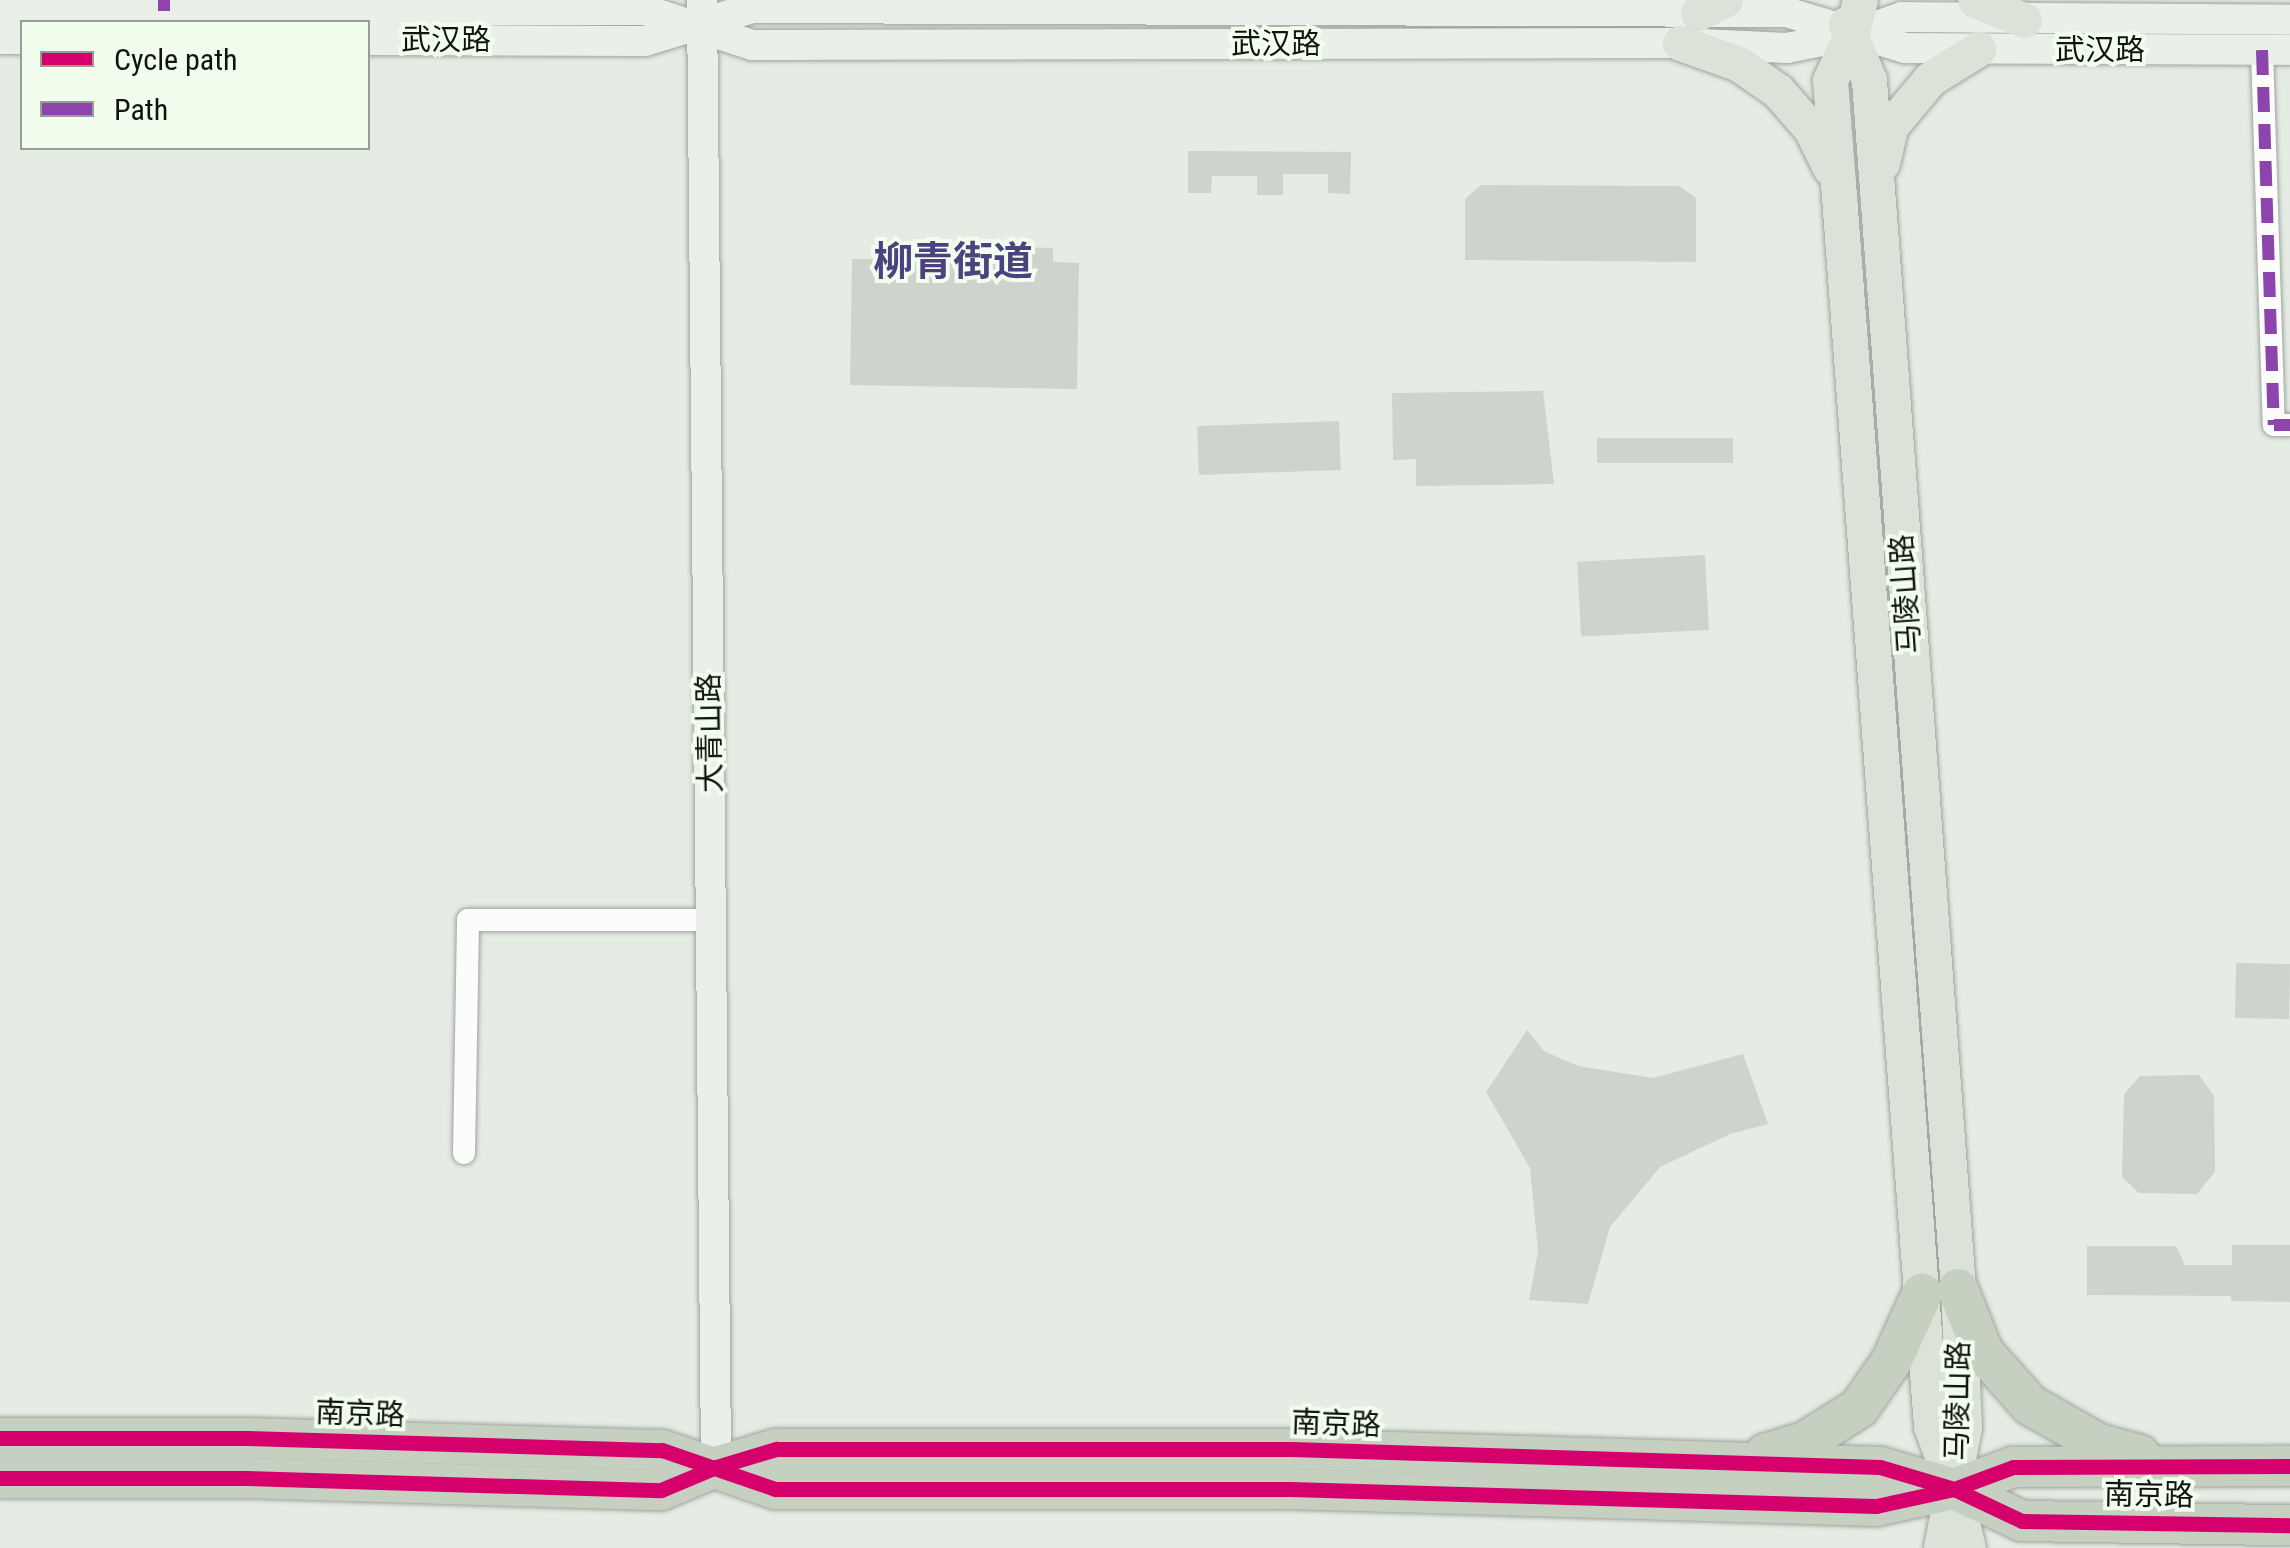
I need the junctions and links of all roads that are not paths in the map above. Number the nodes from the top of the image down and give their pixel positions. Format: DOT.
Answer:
graph roads {
  1 [pos="1835,0"];
  2 [pos="1860,0"];
  3 [pos="1975,0"];
  4 [pos="164,6"];
  5 [pos="0,11"];
  6 [pos="702,13"];
  7 [pos="1701,19"];
  8 [pos="2024,20"];
  9 [pos="2290,20"];
  10 [pos="1851,35"];
  11 [pos="370,40"];
  12 [pos="1978,50"];
  13 [pos="2276,50"];
  14 [pos="1838,183"];
  15 [pos="1876,188"];
  16 [pos="2290,425"];
  17 [pos="712,920"];
  18 [pos="464,1154"];
  19 [pos="1940,1292"];
  20 [pos="0,1438"];
  21 [pos="1733,1463"];
  22 [pos="716,1466"];
  23 [pos="2290,1466"];
  24 [pos="2182,1467"];
  25 [pos="0,1478"];
  26 [pos="1954,1488"];
  27 [pos="2290,1525"];
  28 [pos="1942,1548"];
  29 [pos="1968,1548"];
  1 -- 10 [label="main road, 马陵山路"];
  2 -- 10 [label="main road, 马陵山路"];
  3 -- 8 [label="main road"];
  4 -- 5 [label="main road, 武汉路"];
  4 -- 6 [label="main road, 武汉路"];
  6 -- 7 [label="main road, 武汉路"];
  6 -- 11 [label="main road, 武汉路"];
  6 -- 17 [label="main road, 大青山路"];
  7 -- 10 [label="main road, 武汉路"];
  7 -- 14 [label="main road"];
  8 -- 9 [label="main road, 武汉路"];
  8 -- 10 [label="main road, 武汉路"];
  10 -- 12 [label="main road, 武汉路"];
  10 -- 14 [label="main road, 马陵山路"];
  10 -- 15 [label="main road, 马陵山路"];
  12 -- 13 [label="main road, 武汉路"];
  12 -- 15 [label="main road"];
  13 -- 16 [label="street"];
  14 -- 19 [label="main road, 马陵山路"];
  15 -- 19 [label="main road, 马陵山路"];
  17 -- 18 [label="street"];
  17 -- 22 [label="main road, 大青山路"];
  19 -- 21 [label="highway"];
  19 -- 24 [label="highway"];
  19 -- 26 [label="main road, 马陵山路"];
  20 -- 22 [label="highway, 南京路"];
  21 -- 22 [label="highway, 南京路"];
  21 -- 26 [label="highway, 南京路"];
  22 -- 25 [label="highway, 南京路"];
  22 -- 26 [label="highway, 南京路"];
  23 -- 24 [label="highway, 南京路"];
  24 -- 26 [label="highway, 南京路"];
  26 -- 27 [label="highway, 南京路"];
  26 -- 28 [label="main road"];
  26 -- 29 [label="main road, 马陵山路"];
}
